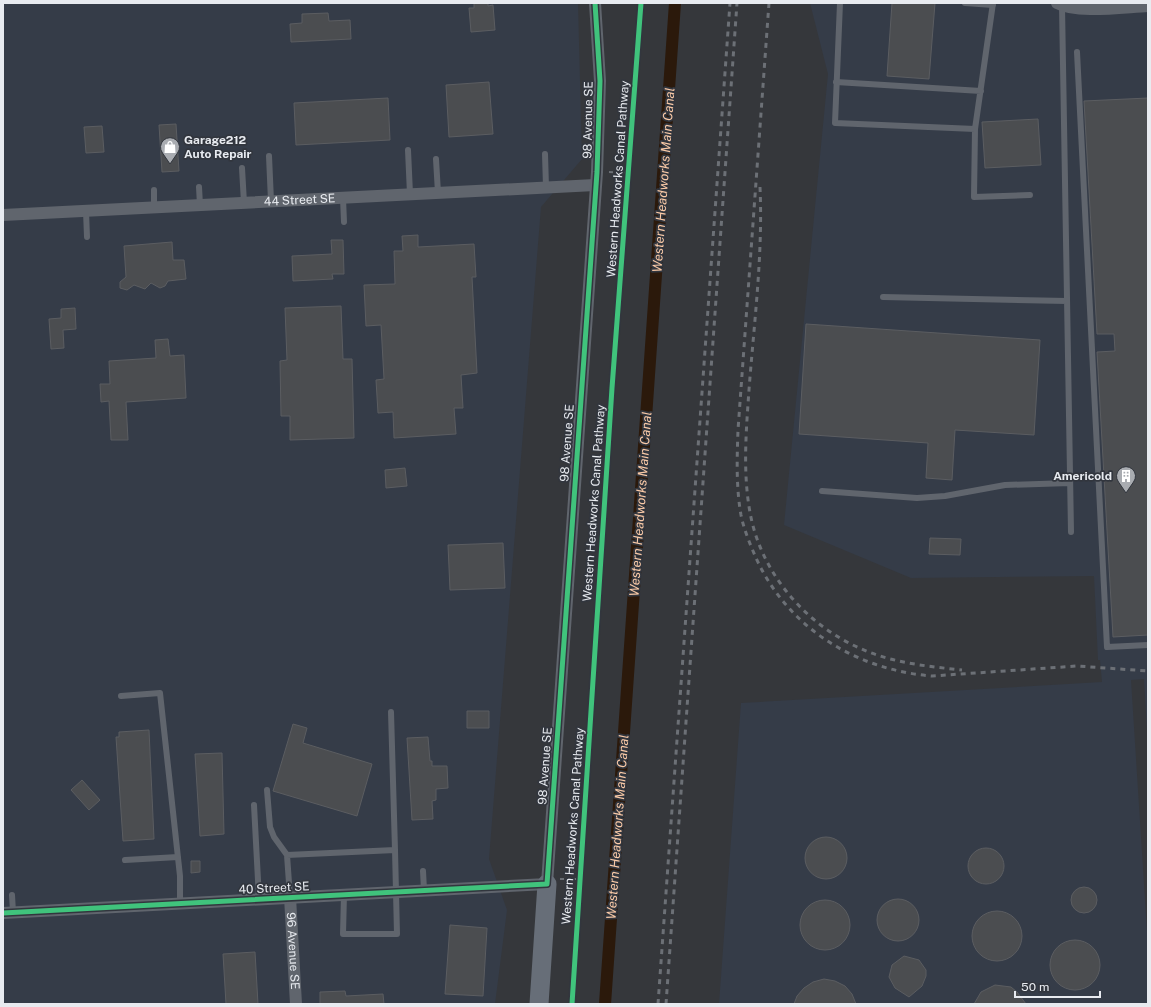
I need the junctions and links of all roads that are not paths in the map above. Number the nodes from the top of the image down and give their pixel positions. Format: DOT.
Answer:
graph roads {
  1 [pos="596,3"];
  2 [pos="840,3"];
  3 [pos="964,3"];
  4 [pos="993,4"];
  5 [pos="1059,4"];
  6 [pos="1148,6"];
  7 [pos="1077,52"];
  8 [pos="836,82"];
  9 [pos="981,91"];
  10 [pos="975,129"];
  11 [pos="408,150"];
  12 [pos="545,154"];
  13 [pos="269,156"];
  14 [pos="436,159"];
  15 [pos="242,168"];
  16 [pos="596,185"];
  17 [pos="199,187"];
  18 [pos="546,187"];
  19 [pos="154,190"];
  20 [pos="438,193"];
  21 [pos="410,194"];
  22 [pos="1030,195"];
  23 [pos="343,198"];
  24 [pos="271,201"];
  25 [pos="244,203"];
  26 [pos="200,205"];
  27 [pos="154,207"];
  28 [pos="86,211"];
  29 [pos="3,215"];
  30 [pos="344,222"];
  31 [pos="87,237"];
  32 [pos="883,297"];
  33 [pos="1067,302"];
  34 [pos="1070,483"];
  35 [pos="822,491"];
  36 [pos="1071,532"];
  37 [pos="1148,645"];
  38 [pos="121,696"];
  39 [pos="391,712"];
  40 [pos="267,790"];
  41 [pos="254,805"];
  42 [pos="395,850"];
  43 [pos="287,855"];
  44 [pos="178,857"];
  45 [pos="125,860"];
  46 [pos="423,871"];
  47 [pos="547,884"];
  48 [pos="424,890"];
  49 [pos="397,892"];
  50 [pos="344,894"];
  51 [pos="12,895"];
  52 [pos="290,897"];
  53 [pos="259,899"];
  54 [pos="180,903"];
  55 [pos="8,913"];
  56 [pos="296,1004"];
  57 [pos="539,1004"];
  1 -- 16 [label="street, 98 Avenue SE"];
  2 -- 8 [label="lane"];
  3 -- 4 [label="lane"];
  4 -- 9 [label="lane"];
  5 -- 6 [label="street"];
  5 -- 33 [label="lane"];
  7 -- 37 [label="lane"];
  8 -- 9 [label="lane"];
  8 -- 10 [label="lane"];
  9 -- 10 [label="lane"];
  10 -- 22 [label="lane"];
  11 -- 21 [label="lane"];
  12 -- 18 [label="lane"];
  13 -- 24 [label="lane"];
  14 -- 20 [label="lane"];
  15 -- 25 [label="lane"];
  16 -- 18 [label="street, 44 Street SE"];
  16 -- 47 [label="street, 98 Avenue SE"];
  17 -- 26 [label="lane"];
  18 -- 20 [label="street, 44 Street SE"];
  19 -- 27 [label="lane"];
  20 -- 21 [label="street, 44 Street SE"];
  21 -- 23 [label="street, 44 Street SE"];
  23 -- 24 [label="street, 44 Street SE"];
  23 -- 30 [label="lane"];
  24 -- 25 [label="street, 44 Street SE"];
  25 -- 26 [label="street, 44 Street SE"];
  26 -- 27 [label="street, 44 Street SE"];
  27 -- 28 [label="street, 44 Street SE"];
  28 -- 29 [label="street, 44 Street SE"];
  28 -- 31 [label="lane"];
  32 -- 33 [label="lane"];
  33 -- 34 [label="lane"];
  34 -- 35 [label="lane"];
  34 -- 36 [label="lane"];
  38 -- 44 [label="lane"];
  39 -- 42 [label="lane"];
  40 -- 43 [label="lane"];
  41 -- 53 [label="lane"];
  42 -- 43 [label="lane"];
  42 -- 49 [label="lane"];
  43 -- 52 [label="lane"];
  44 -- 45 [label="lane"];
  44 -- 54 [label="lane"];
  46 -- 48 [label="lane"];
  47 -- 48 [label="street, 40 Street SE"];
  47 -- 57 [label="main road"];
  48 -- 49 [label="street, 40 Street SE"];
  49 -- 50 [label="street, 40 Street SE"];
  49 -- 50 [label="lane"];
  50 -- 52 [label="street, 40 Street SE"];
  51 -- 55 [label="lane"];
  52 -- 53 [label="street, 40 Street SE"];
  52 -- 56 [label="street, 96 Avenue SE"];
  53 -- 54 [label="street, 40 Street SE"];
  54 -- 55 [label="street, 40 Street SE"];
}
